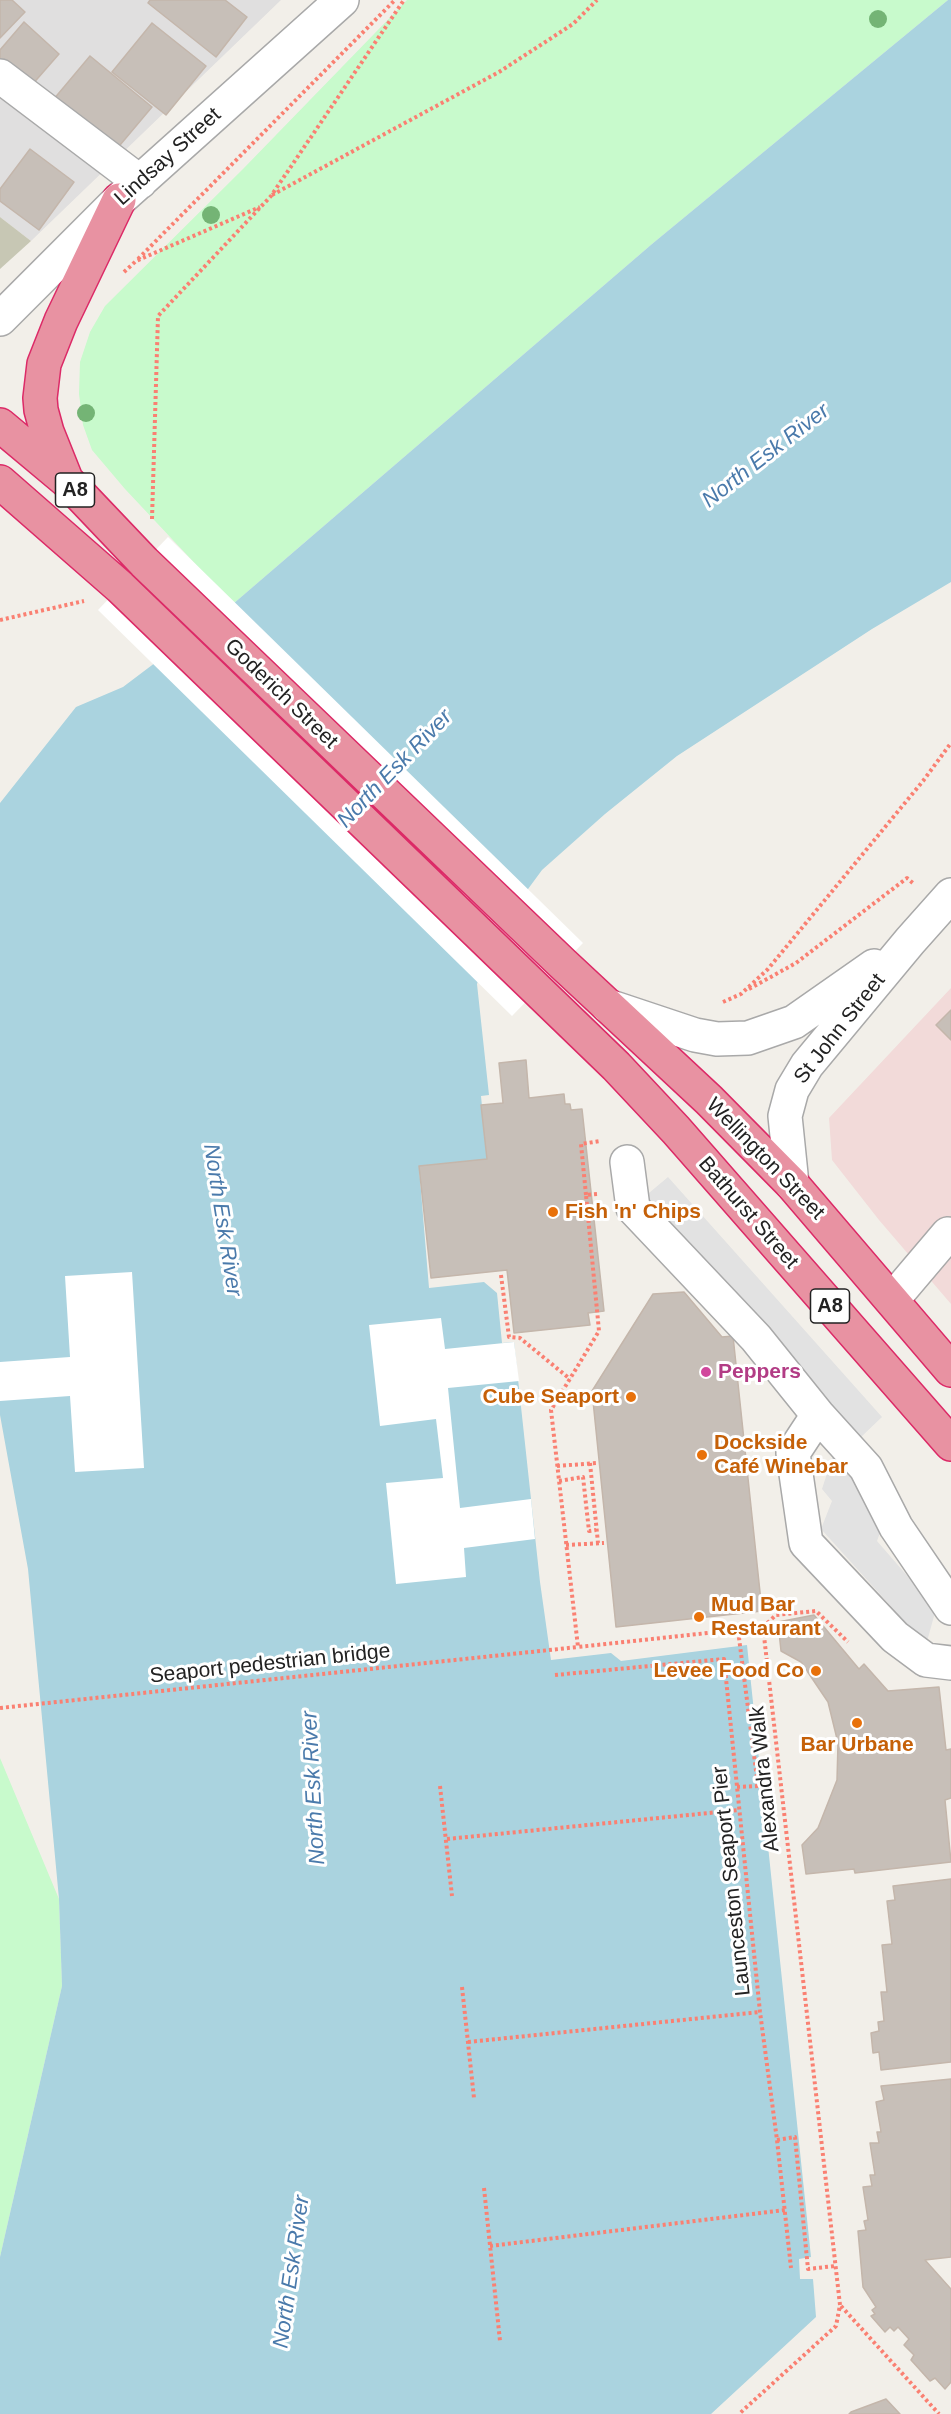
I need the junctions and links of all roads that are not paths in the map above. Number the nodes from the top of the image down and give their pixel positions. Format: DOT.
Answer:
graph roads {
  1 [pos="342,0"];
  2 [pos="0,76"];
  3 [pos="130,191"];
  4 [pos="0,319"];
  5 [pos="0,425"];
  6 [pos="67,481"];
  7 [pos="0,482"];
  8 [pos="0,510"];
  9 [pos="63,536"];
  10 [pos="946,901"];
  11 [pos="910,941"];
  12 [pos="562,963"];
  13 [pos="536,991"];
  14 [pos="608,1006"];
  15 [pos="629,1172"];
  16 [pos="792,1184"];
  17 [pos="950,1232"];
  18 [pos="892,1300"];
  19 [pos="951,1370"];
  20 [pos="818,1414"];
  21 [pos="951,1444"];
  22 [pos="951,1608"];
  23 [pos="951,1663"];
  1 -- 3 [label="street, Lindsay Street"];
  2 -- 3 [label="street"];
  3 -- 4 [label="street, Lindsay Street"];
  3 -- 6 [label="highway"];
  5 -- 6 [label="highway, Goderich Street / A8"];
  6 -- 12 [label="highway, Goderich Street / A8"];
  7 -- 9 [label="highway, Goderich Street / A8"];
  8 -- 9 [label="highway"];
  9 -- 13 [label="highway, Goderich Street / A8"];
  10 -- 11 [label="street, St John Street"];
  11 -- 14 [label="street"];
  11 -- 16 [label="street, St John Street"];
  12 -- 14 [label="highway, Wellington Street / A8"];
  13 -- 21 [label="highway, Bathurst Street / A8"];
  14 -- 16 [label="highway, Wellington Street / A8"];
  15 -- 20 [label="street"];
  16 -- 18 [label="highway, Wellington Street / A8"];
  17 -- 18 [label="street"];
  18 -- 19 [label="highway, Wellington Street / A8"];
  20 -- 22 [label="street"];
  20 -- 23 [label="street"];
}
